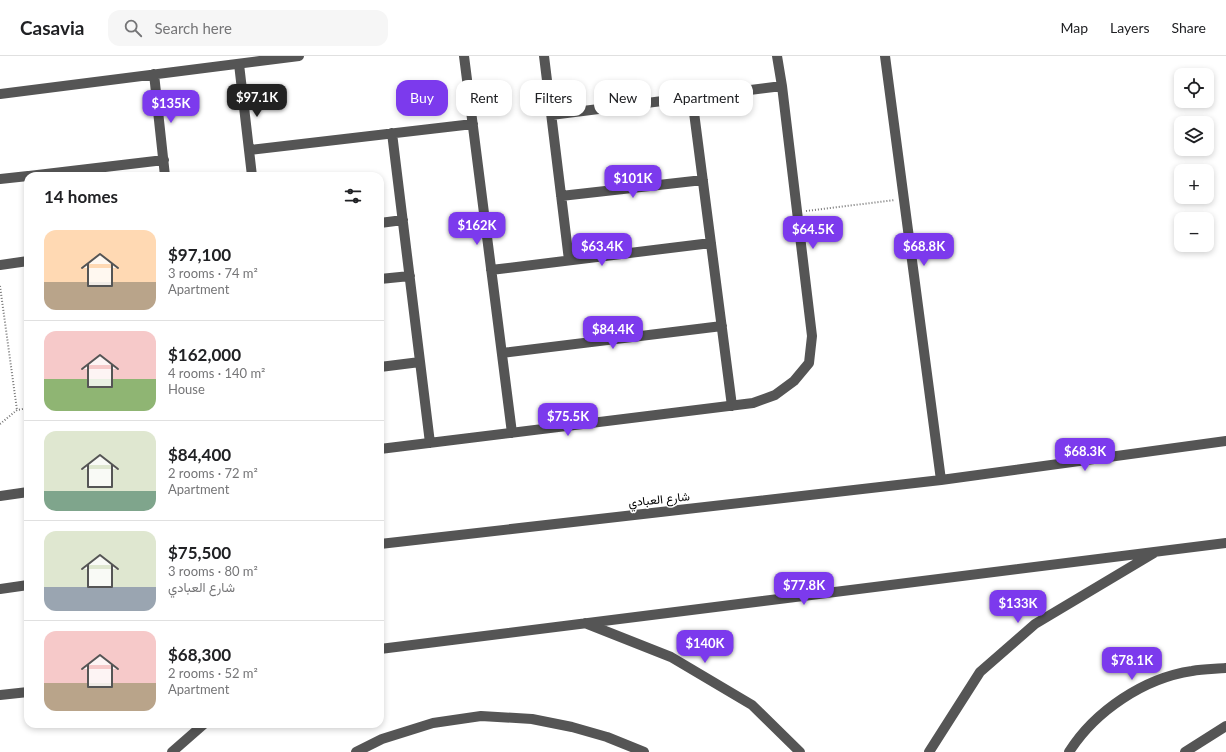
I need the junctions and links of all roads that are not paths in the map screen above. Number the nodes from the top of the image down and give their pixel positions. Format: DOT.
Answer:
graph roads {
  1 [pos="299,56"];
  2 [pos="464,56"];
  3 [pos="544,56"];
  4 [pos="777,56"];
  5 [pos="885,56"];
  6 [pos="239,64"];
  7 [pos="154,74"];
  8 [pos="547,80"];
  9 [pos="782,86"];
  10 [pos="753,90"];
  11 [pos="0,94"];
  12 [pos="659,101"];
  13 [pos="586,111"];
  14 [pos="551,116"];
  15 [pos="695,116"];
  16 [pos="473,124"];
  17 [pos="392,134"];
  18 [pos="249,150"];
  19 [pos="164,160"];
  20 [pos="62,172"];
  21 [pos="165,172"];
  22 [pos="252,172"];
  23 [pos="24,176"];
  24 [pos="0,179"];
  25 [pos="703,180"];
  26 [pos="561,196"];
  27 [pos="403,220"];
  28 [pos="384,222"];
  29 [pos="711,243"];
  30 [pos="569,260"];
  31 [pos="24,262"];
  32 [pos="0,265"];
  33 [pos="491,270"];
  34 [pos="410,276"];
  35 [pos="384,279"];
  36 [pos="722,326"];
  37 [pos="502,353"];
  38 [pos="420,362"];
  39 [pos="384,366"];
  40 [pos="732,406"];
  41 [pos="512,433"];
  42 [pos="1226,441"];
  43 [pos="430,443"];
  44 [pos="384,448"];
  45 [pos="941,480"];
  46 [pos="24,493"];
  47 [pos="0,496"];
  48 [pos="1226,543"];
  49 [pos="384,544"];
  50 [pos="1202,546"];
  51 [pos="1226,548"];
  52 [pos="1157,551"];
  53 [pos="24,586"];
  54 [pos="0,589"];
  55 [pos="582,622"];
  56 [pos="384,648"];
  57 [pos="1226,668"];
  58 [pos="24,692"];
  59 [pos="0,695"];
  60 [pos="1226,726"];
  61 [pos="199,728"];
  62 [pos="172,752"];
  63 [pos="356,752"];
  64 [pos="644,752"];
  65 [pos="800,752"];
  66 [pos="929,752"];
  67 [pos="1069,752"];
  68 [pos="1186,752"];
  1 -- 6 [label="street"];
  2 -- 16 [label="street"];
  3 -- 8 [label="street"];
  4 -- 9 [label="street"];
  5 -- 45 [label="street"];
  6 -- 7 [label="street"];
  6 -- 18 [label="street"];
  7 -- 11 [label="street"];
  7 -- 19 [label="street"];
  9 -- 10 [label="street"];
  9 -- 40 [label="street"];
  12 -- 13 [label="street"];
  14 -- 26 [label="street"];
  15 -- 25 [label="street"];
  16 -- 17 [label="street"];
  16 -- 33 [label="street"];
  17 -- 18 [label="street"];
  17 -- 27 [label="street"];
  18 -- 22 [label="street"];
  19 -- 20 [label="street"];
  19 -- 21 [label="street"];
  23 -- 24 [label="street"];
  25 -- 26 [label="street"];
  25 -- 29 [label="street"];
  26 -- 30 [label="street"];
  27 -- 28 [label="street"];
  27 -- 34 [label="street"];
  29 -- 30 [label="street"];
  29 -- 36 [label="street"];
  30 -- 33 [label="street"];
  31 -- 32 [label="street"];
  33 -- 37 [label="street"];
  34 -- 35 [label="street"];
  34 -- 38 [label="street"];
  36 -- 37 [label="street"];
  36 -- 40 [label="street"];
  37 -- 41 [label="street"];
  38 -- 39 [label="street"];
  38 -- 43 [label="street"];
  40 -- 41 [label="street"];
  41 -- 43 [label="street"];
  42 -- 45 [label="street, شارع العبادي"];
  43 -- 44 [label="street"];
  45 -- 49 [label="street, شارع العبادي"];
  46 -- 47 [label="street"];
  48 -- 50 [label="street"];
  50 -- 51 [label="street"];
  50 -- 52 [label="street"];
  52 -- 55 [label="street"];
  52 -- 66 [label="street"];
  53 -- 54 [label="street"];
  55 -- 56 [label="street"];
  55 -- 65 [label="street"];
  57 -- 67 [label="street"];
  58 -- 59 [label="street"];
  60 -- 68 [label="street"];
  61 -- 62 [label="street"];
  63 -- 64 [label="street"];
}
